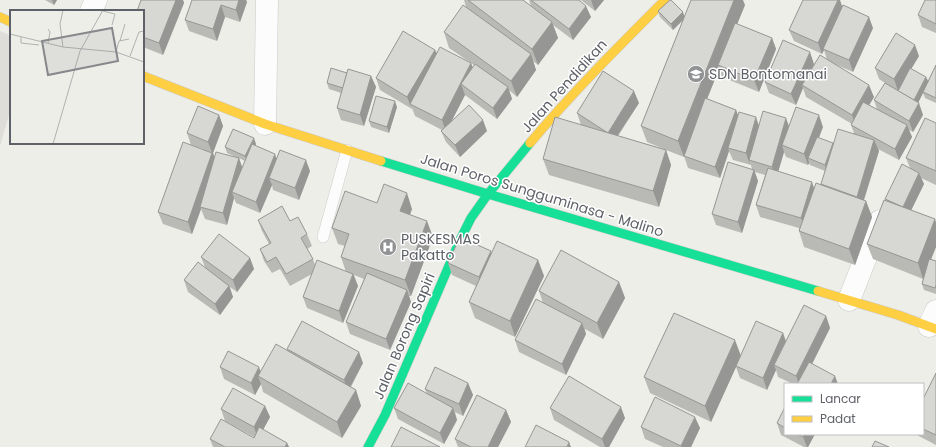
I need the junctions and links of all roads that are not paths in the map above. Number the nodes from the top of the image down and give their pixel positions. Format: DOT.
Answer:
graph roads {
  1 [pos="96,0"];
  2 [pos="267,0"];
  3 [pos="665,0"];
  4 [pos="91,10"];
  5 [pos="0,17"];
  6 [pos="10,22"];
  7 [pos="144,76"];
  8 [pos="265,124"];
  9 [pos="347,150"];
  10 [pos="488,194"];
  11 [pos="888,201"];
  12 [pos="323,237"];
  13 [pos="849,300"];
  14 [pos="934,322"];
  15 [pos="368,447"];
  1 -- 4 [label="street"];
  2 -- 8 [label="street"];
  3 -- 10 [label="main road, Jalan Pendidikan"];
  5 -- 6 [label="main road"];
  7 -- 8 [label="main road, Jalan Poros Sungguminasa - Malino"];
  8 -- 9 [label="main road, Jalan Poros Sungguminasa - Malino"];
  9 -- 10 [label="main road, Jalan Poros Sungguminasa - Malino"];
  9 -- 12 [label="lane"];
  10 -- 13 [label="main road, Jalan Poros Sungguminasa - Malino"];
  10 -- 15 [label="main road, Jalan Borong Sapiri"];
  11 -- 13 [label="street"];
  13 -- 14 [label="main road, Jalan Poros Sungguminasa - Malino"];
}
